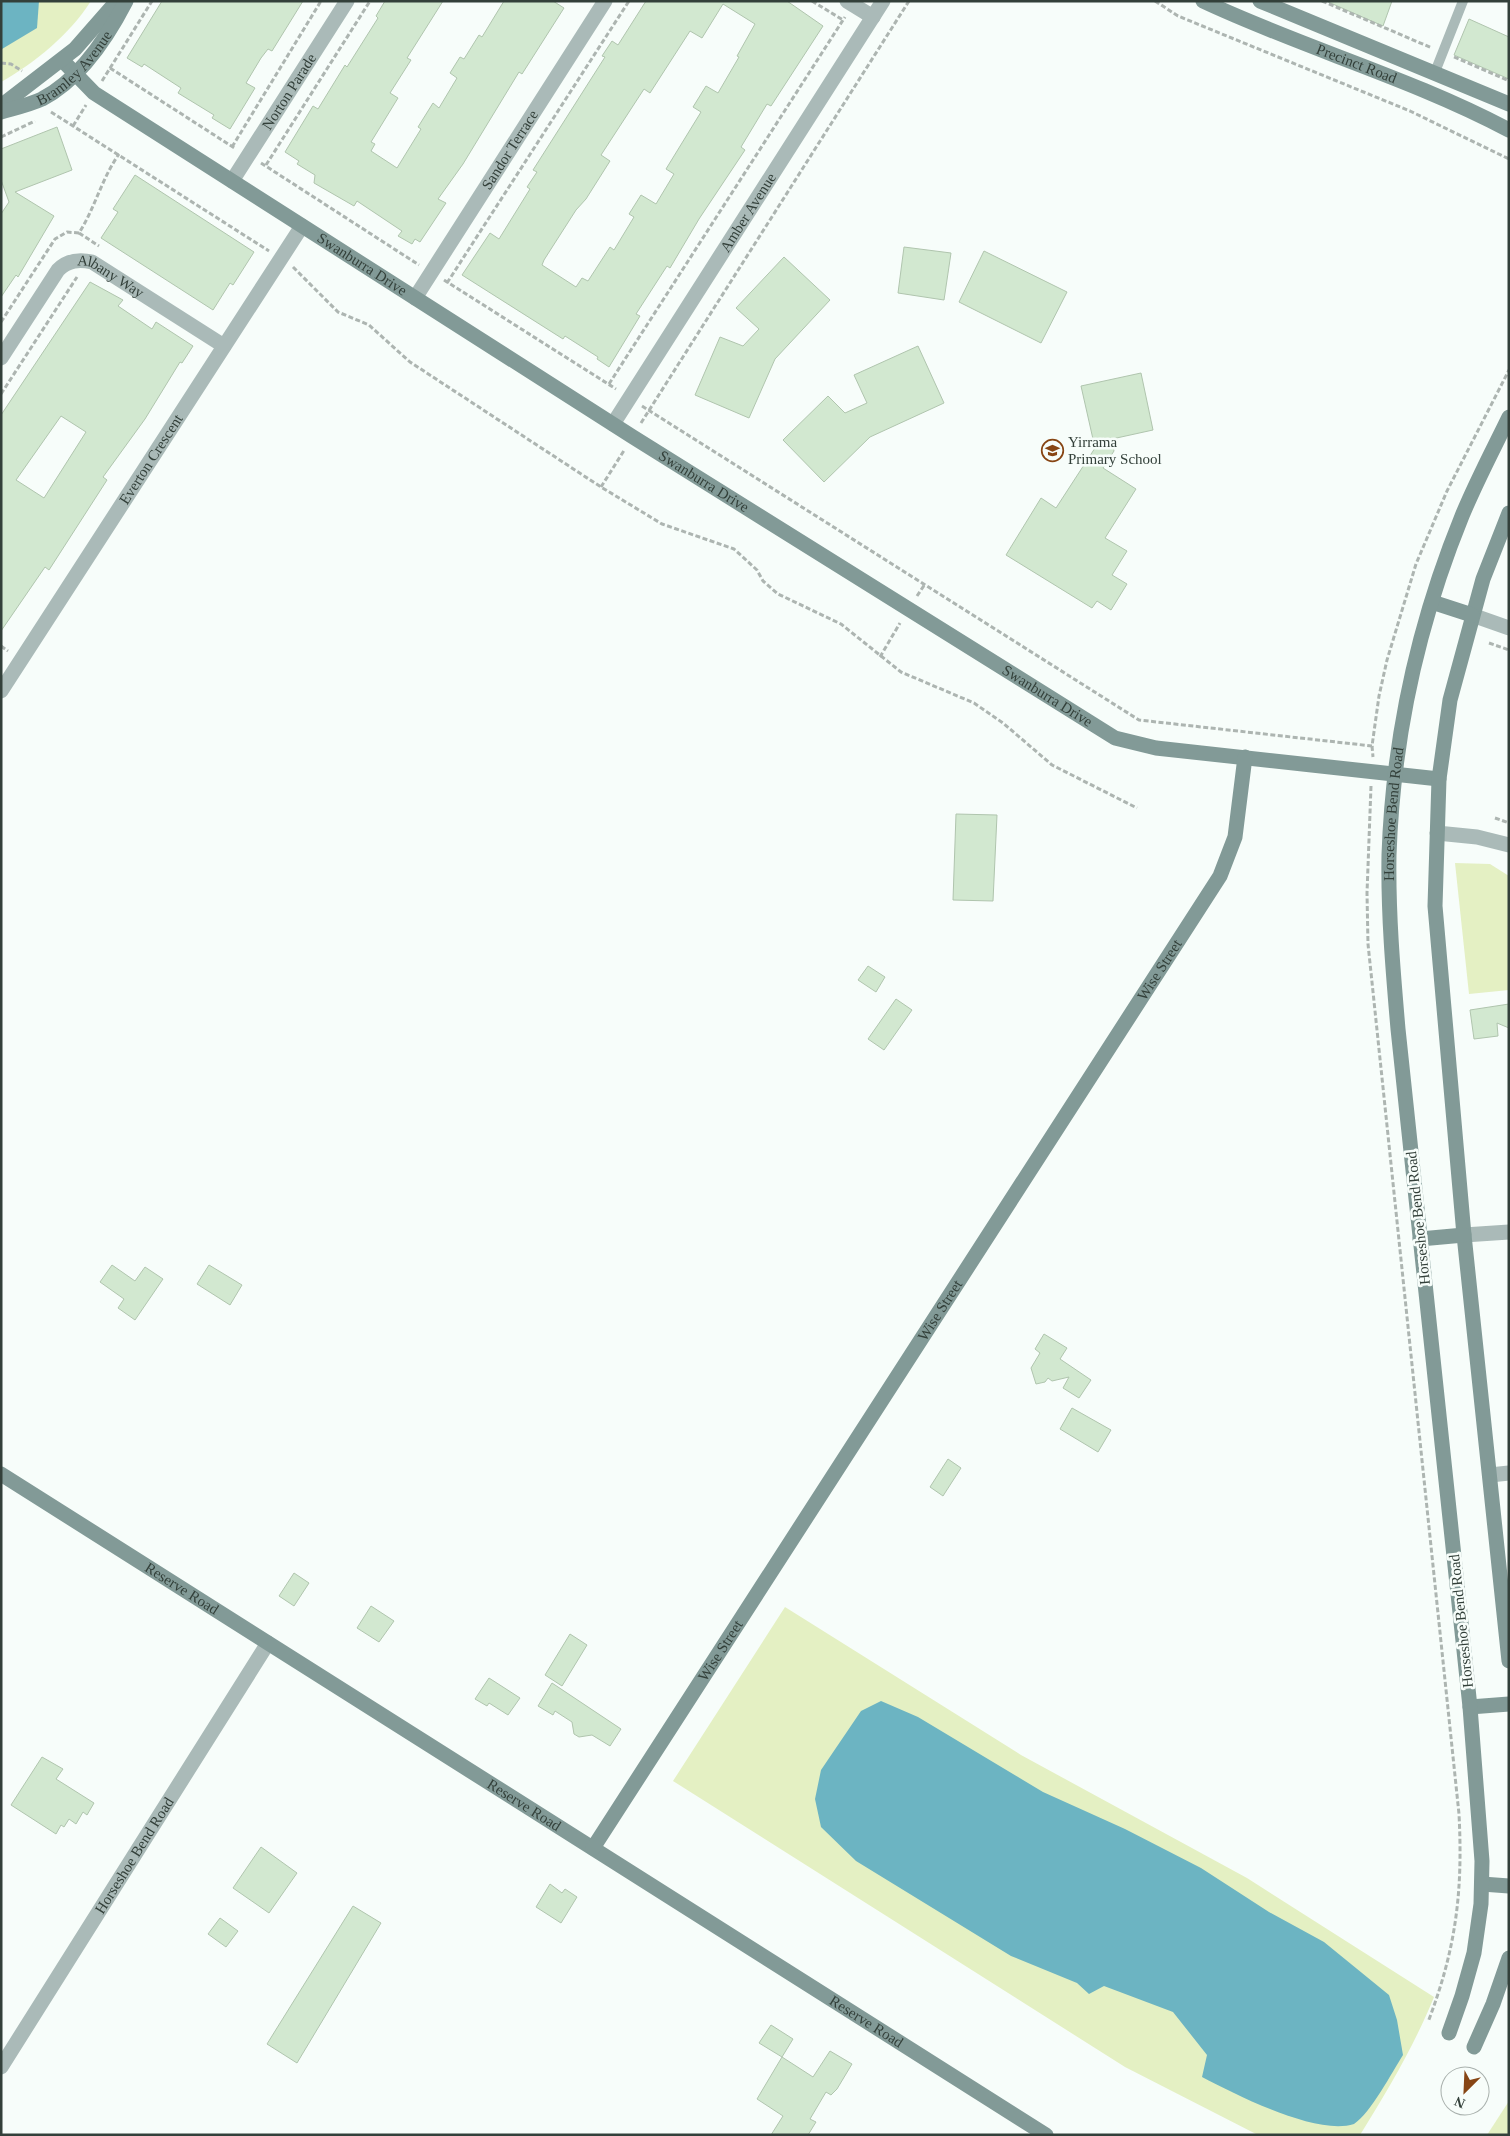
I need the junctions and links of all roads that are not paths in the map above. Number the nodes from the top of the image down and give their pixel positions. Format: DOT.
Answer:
graph roads {
  1 [pos="116,1"];
  2 [pos="126,1"];
  3 [pos="347,1"];
  4 [pos="605,1"];
  5 [pos="883,1"];
  6 [pos="1203,1"];
  7 [pos="1260,1"];
  8 [pos="1463,1"];
  9 [pos="850,3"];
  10 [pos="873,17"];
  11 [pos="1361,42"];
  12 [pos="62,60"];
  13 [pos="1353,62"];
  14 [pos="1435,72"];
  15 [pos="74,73"];
  16 [pos="1427,92"];
  17 [pos="1509,104"];
  18 [pos="1,106"];
  19 [pos="1,112"];
  20 [pos="1509,130"];
  21 [pos="232,182"];
  22 [pos="302,226"];
  23 [pos="415,298"];
  24 [pos="224,346"];
  25 [pos="1,358"];
  26 [pos="1509,417"];
  27 [pos="613,424"];
  28 [pos="1509,513"];
  29 [pos="1432,602"];
  30 [pos="1472,615"];
  31 [pos="1509,628"];
  32 [pos="6,674"];
  33 [pos="1,691"];
  34 [pos="1245,757"];
  35 [pos="1396,775"];
  36 [pos="1439,779"];
  37 [pos="1436,833"];
  38 [pos="1509,845"];
  39 [pos="1509,1232"];
  40 [pos="1464,1234"];
  41 [pos="1420,1239"];
  42 [pos="1509,1473"];
  43 [pos="1,1474"];
  44 [pos="1490,1475"];
  45 [pos="268,1644"];
  46 [pos="1509,1661"];
  47 [pos="1509,1704"];
  48 [pos="1470,1707"];
  49 [pos="593,1848"];
  50 [pos="1482,1884"];
  51 [pos="1509,1886"];
  52 [pos="1509,1958"];
  53 [pos="1449,2034"];
  54 [pos="1474,2047"];
  55 [pos="1,2067"];
  56 [pos="1046,2135"];
  1 -- 12 [label="street, Bramley Avenue"];
  2 -- 15 [label="street, Bramley Avenue"];
  3 -- 21 [label="street, Norton Parade"];
  4 -- 23 [label="street, Sandor Terrace"];
  5 -- 10 [label="street, Amber Avenue"];
  6 -- 13 [label="street, Precinct Road"];
  7 -- 11 [label="street, Precinct Road"];
  8 -- 14 [label="lane"];
  9 -- 10 [label="street"];
  10 -- 27 [label="street, Amber Avenue"];
  11 -- 13 [label="street"];
  11 -- 14 [label="street, Precinct Road"];
  12 -- 15 [label="street, Swanburra Drive"];
  12 -- 18 [label="street, Bramley Avenue"];
  13 -- 16 [label="street, Precinct Road"];
  14 -- 16 [label="street"];
  14 -- 17 [label="street, Precinct Road"];
  15 -- 19 [label="street, Bramley Avenue"];
  15 -- 21 [label="street, Swanburra Drive"];
  16 -- 20 [label="street, Precinct Road"];
  21 -- 22 [label="street, Swanburra Drive"];
  22 -- 23 [label="street, Swanburra Drive"];
  22 -- 24 [label="street, Everton Crescent"];
  23 -- 27 [label="street, Swanburra Drive"];
  24 -- 25 [label="street, Albany Way"];
  24 -- 32 [label="street, Everton Crescent"];
  26 -- 29 [label="street, Horseshoe Bend Road"];
  27 -- 34 [label="street, Swanburra Drive"];
  28 -- 30 [label="street"];
  29 -- 30 [label="street"];
  29 -- 35 [label="street, Horseshoe Bend Road"];
  30 -- 31 [label="street"];
  30 -- 36 [label="street"];
  32 -- 33 [label="street, Everton Crescent"];
  34 -- 35 [label="street, Swanburra Drive"];
  34 -- 49 [label="street, Wise Street"];
  35 -- 36 [label="street, Swanburra Drive"];
  35 -- 41 [label="street, Horseshoe Bend Road"];
  36 -- 37 [label="street"];
  37 -- 38 [label="street"];
  37 -- 40 [label="street"];
  39 -- 40 [label="street"];
  40 -- 41 [label="street"];
  40 -- 44 [label="street"];
  41 -- 48 [label="street, Horseshoe Bend Road"];
  42 -- 44 [label="street"];
  43 -- 45 [label="street, Reserve Road"];
  44 -- 46 [label="street"];
  45 -- 49 [label="street, Reserve Road"];
  45 -- 55 [label="street, Horseshoe Bend Road"];
  47 -- 48 [label="street"];
  48 -- 50 [label="street, Horseshoe Bend Road"];
  49 -- 56 [label="street, Reserve Road"];
  50 -- 51 [label="street"];
  50 -- 53 [label="street, Horseshoe Bend Road"];
  52 -- 54 [label="street"];
}
